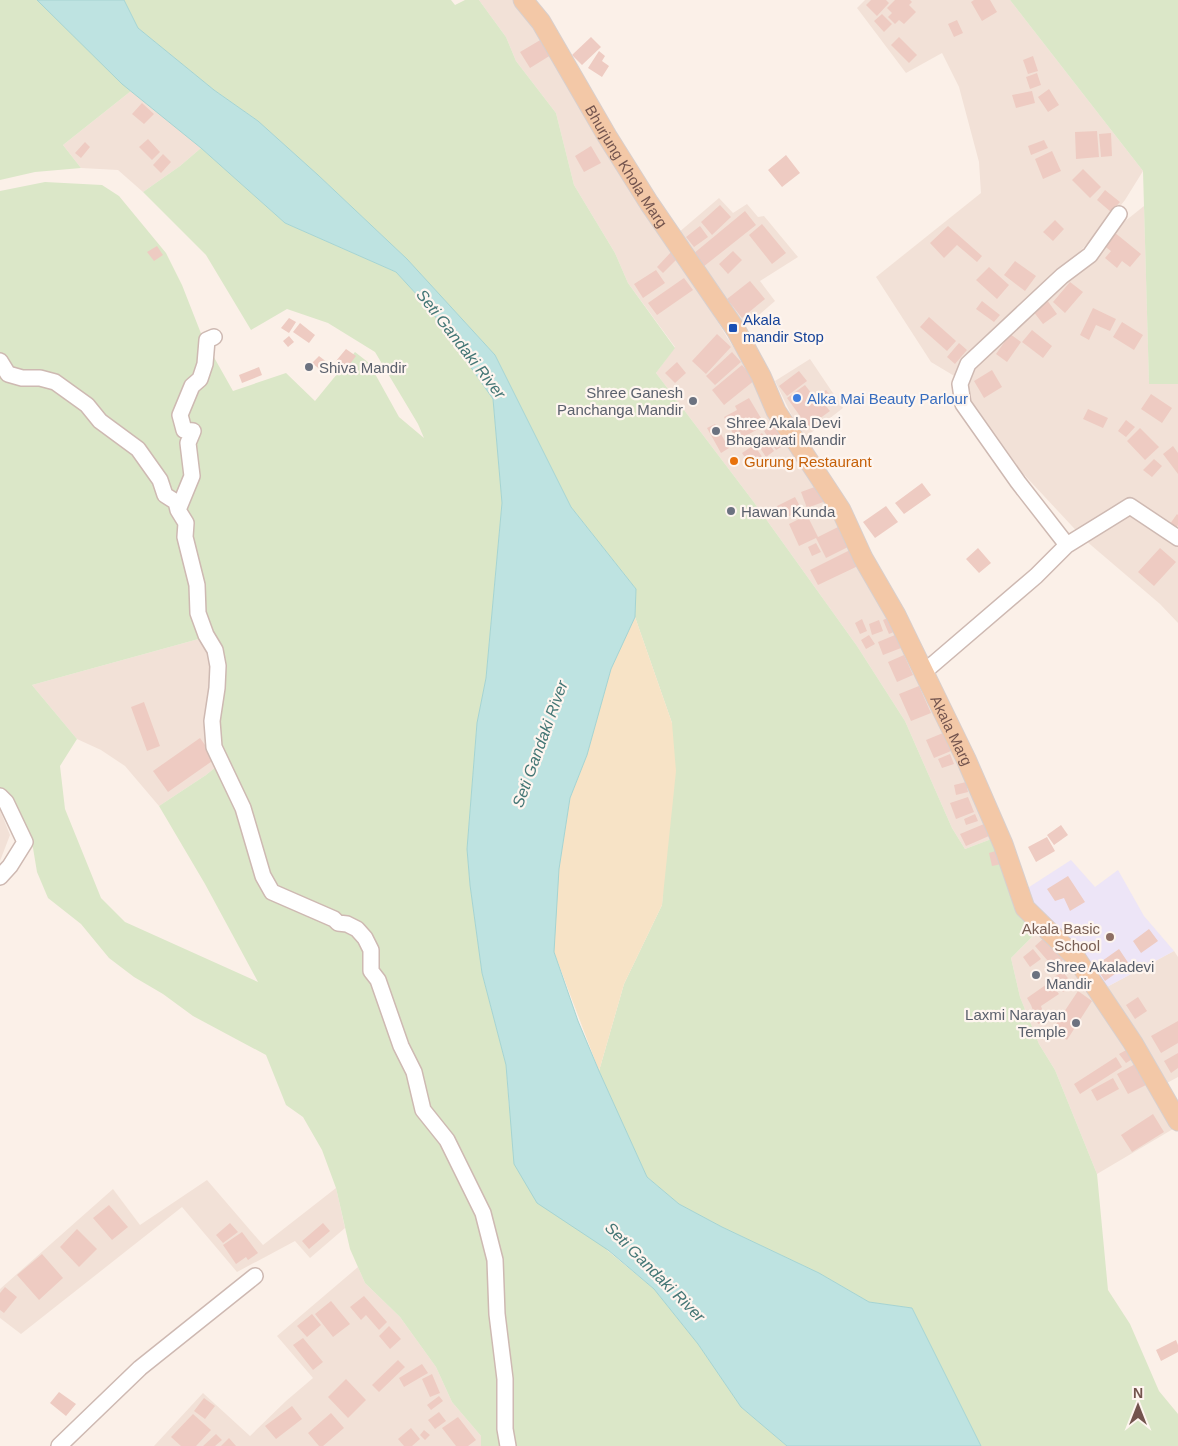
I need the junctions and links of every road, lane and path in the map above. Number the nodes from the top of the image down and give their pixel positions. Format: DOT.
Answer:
graph roads {
  1 [pos="523,0"];
  2 [pos="1119,214"];
  3 [pos="736,330"];
  4 [pos="214,337"];
  5 [pos="0,361"];
  6 [pos="178,510"];
  7 [pos="1178,538"];
  8 [pos="1067,545"];
  9 [pos="924,672"];
  10 [pos="0,796"];
  11 [pos="0,877"];
  12 [pos="1178,1121"];
  13 [pos="255,1276"];
  14 [pos="59,1446"];
  15 [pos="508,1446"];
  1 -- 3 [label="main road, Bhurjung Khola Marg"];
  2 -- 8 [label="street"];
  3 -- 9 [label="main road, Akala Marg"];
  4 -- 6 [label="street"];
  5 -- 6 [label="street"];
  6 -- 15 [label="street"];
  7 -- 8 [label="street"];
  8 -- 9 [label="street"];
  9 -- 12 [label="main road, Akala Marg"];
  10 -- 11 [label="street"];
  13 -- 14 [label="street"];
}
